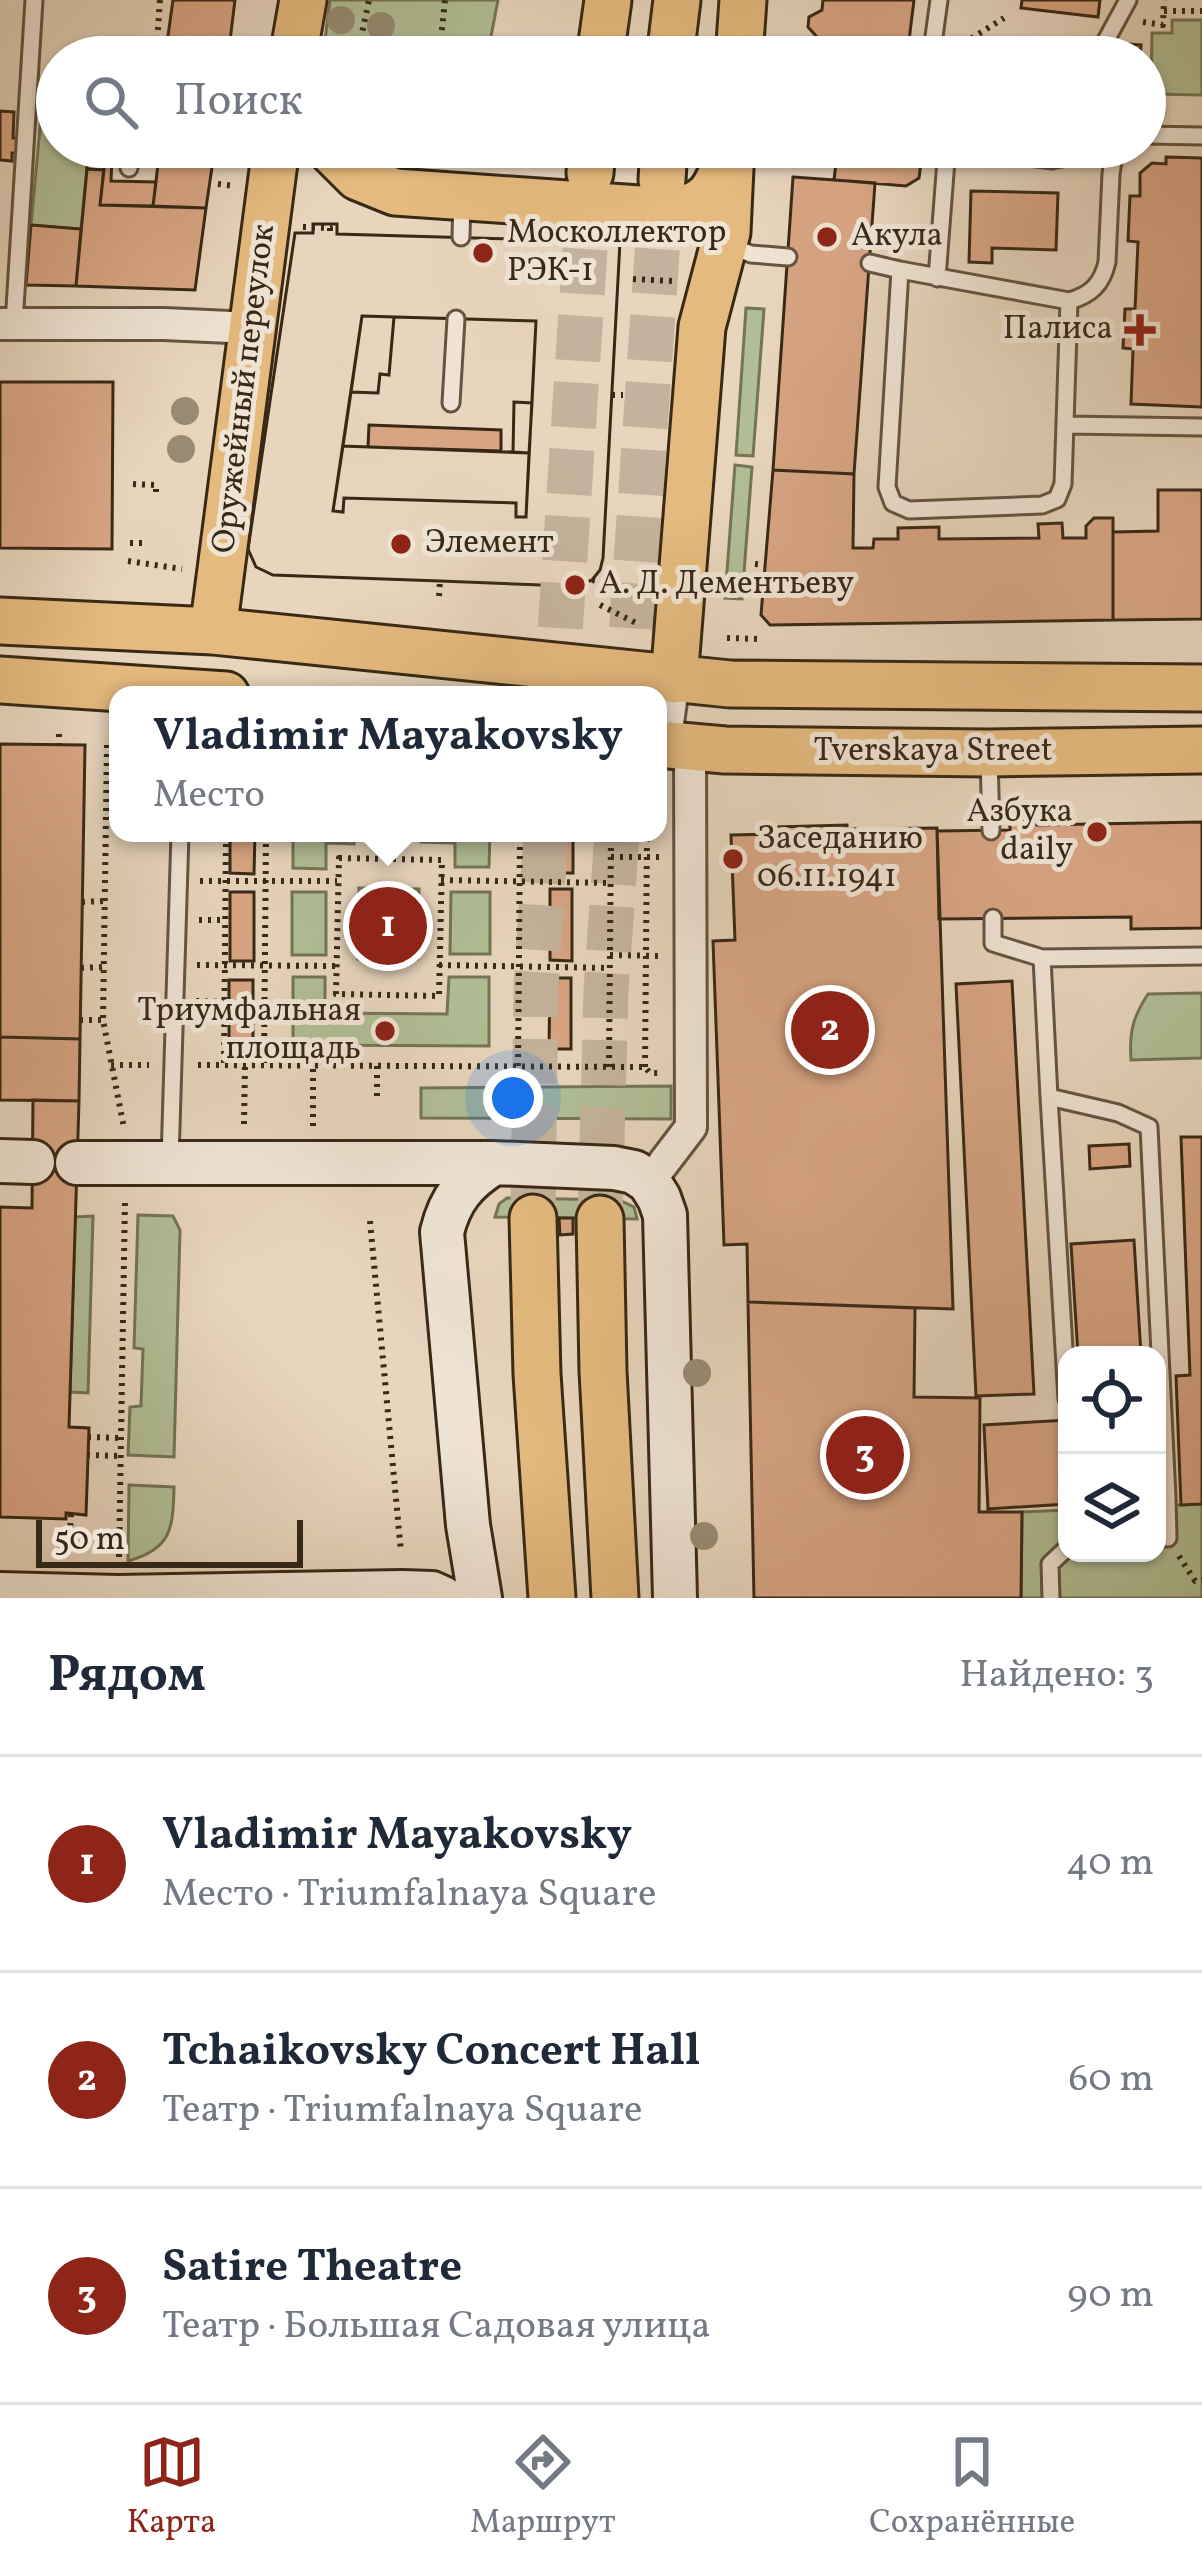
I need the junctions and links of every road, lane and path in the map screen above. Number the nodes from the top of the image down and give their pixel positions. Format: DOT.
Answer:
graph roads {
  1 [pos="34,0"];
  2 [pos="160,0"];
  3 [pos="370,0"];
  4 [pos="445,0"];
  5 [pos="608,0"];
  6 [pos="677,0"];
  7 [pos="743,0"];
  8 [pos="939,0"];
  9 [pos="1128,0"];
  10 [pos="1164,0"];
  11 [pos="1164,11"];
  12 [pos="1202,11"];
  13 [pos="1004,18"];
  14 [pos="1138,22"];
  15 [pos="157,36"];
  16 [pos="362,36"];
  17 [pos="441,36"];
  18 [pos="603,36"];
  19 [pos="673,36"];
  20 [pos="740,36"];
  21 [pos="934,36"];
  22 [pos="974,36"];
  23 [pos="1108,36"];
  24 [pos="1166,135"];
  25 [pos="1202,136"];
  26 [pos="273,168"];
  27 [pos="349,168"];
  28 [pos="724,168"];
  29 [pos="730,168"];
  30 [pos="949,168"];
  31 [pos="1112,168"];
  32 [pos="665,179"];
  33 [pos="0,187"];
  34 [pos="22,188"];
  35 [pos="313,228"];
  36 [pos="330,234"];
  37 [pos="725,244"];
  38 [pos="788,257"];
  39 [pos="870,263"];
  40 [pos="900,270"];
  41 [pos="937,278"];
  42 [pos="633,279"];
  43 [pos="674,281"];
  44 [pos="1069,301"];
  45 [pos="456,319"];
  46 [pos="7,324"];
  47 [pos="702,327"];
  48 [pos="252,328"];
  49 [pos="612,395"];
  50 [pos="623,395"];
  51 [pos="452,403"];
  52 [pos="1065,425"];
  53 [pos="1202,427"];
  54 [pos="133,484"];
  55 [pos="156,496"];
  56 [pos="130,543"];
  57 [pos="146,543"];
  58 [pos="128,561"];
  59 [pos="184,569"];
  60 [pos="592,580"];
  61 [pos="440,581"];
  62 [pos="613,584"];
  63 [pos="439,596"];
  64 [pos="600,605"];
  65 [pos="0,621"];
  66 [pos="647,628"];
  67 [pos="213,631"];
  68 [pos="727,638"];
  69 [pos="760,639"];
  70 [pos="0,680"];
  71 [pos="674,680"];
  72 [pos="109,688"];
  73 [pos="1202,688"];
  74 [pos="59,734"];
  75 [pos="59,745"];
  76 [pos="107,745"];
  77 [pos="671,745"];
  78 [pos="1202,751"];
  79 [pos="989,753"];
  80 [pos="105,773"];
  81 [pos="109,773"];
  82 [pos="104,823"];
  83 [pos="109,823"];
  84 [pos="991,831"];
  85 [pos="179,842"];
  86 [pos="226,842"];
  87 [pos="266,842"];
  88 [pos="391,842"];
  89 [pos="520,842"];
  90 [pos="611,842"];
  91 [pos="647,842"];
  92 [pos="610,857"];
  93 [pos="647,857"];
  94 [pos="689,858"];
  95 [pos="390,859"];
  96 [pos="441,880"];
  97 [pos="207,881"];
  98 [pos="225,881"];
  99 [pos="266,881"];
  100 [pos="338,881"];
  101 [pos="520,881"];
  102 [pos="610,883"];
  103 [pos="104,901"];
  104 [pos="82,902"];
  105 [pos="254,908"];
  106 [pos="265,908"];
  107 [pos="993,918"];
  108 [pos="206,920"];
  109 [pos="225,920"];
  110 [pos="610,955"];
  111 [pos="646,956"];
  112 [pos="691,956"];
  113 [pos="1202,956"];
  114 [pos="1042,958"];
  115 [pos="225,965"];
  116 [pos="440,965"];
  117 [pos="204,966"];
  118 [pos="265,966"];
  119 [pos="337,966"];
  120 [pos="103,967"];
  121 [pos="520,967"];
  122 [pos="81,968"];
  123 [pos="610,968"];
  124 [pos="253,996"];
  125 [pos="265,996"];
  126 [pos="202,1001"];
  127 [pos="225,1002"];
  128 [pos="103,1019"];
  129 [pos="80,1020"];
  130 [pos="200,1065"];
  131 [pos="224,1065"];
  132 [pos="245,1065"];
  133 [pos="264,1065"];
  134 [pos="313,1065"];
  135 [pos="377,1066"];
  136 [pos="518,1066"];
  137 [pos="609,1067"];
  138 [pos="1049,1096"];
  139 [pos="377,1100"];
  140 [pos="122,1118"];
  141 [pos="244,1124"];
  142 [pos="313,1126"];
  143 [pos="77,1163"];
  144 [pos="494,1163"];
  145 [pos="170,1164"];
  146 [pos="109,1198"];
  147 [pos="657,1198"];
  148 [pos="532,1218"];
  149 [pos="600,1219"];
  150 [pos="370,1221"];
  151 [pos="1064,1346"];
  152 [pos="88,1437"];
  153 [pos="121,1438"];
  154 [pos="1159,1454"];
  155 [pos="87,1455"];
  156 [pos="121,1456"];
  157 [pos="71,1514"];
  158 [pos="70,1535"];
  159 [pos="1166,1543"];
  160 [pos="401,1554"];
  161 [pos="1058,1556"];
  162 [pos="119,1561"];
  163 [pos="1202,1580"];
  164 [pos="0,1594"];
  165 [pos="442,1598"];
  166 [pos="480,1598"];
  167 [pos="552,1598"];
  168 [pos="615,1598"];
  169 [pos="675,1598"];
  170 [pos="1051,1598"];
  1 -- 34 [label="lane"];
  2 -- 15 [label="path"];
  3 -- 16 [label="path"];
  4 -- 17 [label="path"];
  5 -- 18 [label="main road"];
  6 -- 19 [label="main road"];
  7 -- 20 [label="main road"];
  8 -- 21 [label="lane"];
  9 -- 23 [label="lane"];
  10 -- 11 [label="path"];
  11 -- 12 [label="path"];
  11 -- 14 [label="path"];
  13 -- 22 [label="path"];
  24 -- 25 [label="lane"];
  26 -- 48 [label="main road, Оружейный переулок"];
  27 -- 32 [label="main road"];
  28 -- 32 [label="main road"];
  29 -- 37 [label="main road"];
  30 -- 41 [label="lane"];
  31 -- 44 [label="lane"];
  32 -- 47 [label="main road"];
  33 -- 34 [label="lane"];
  34 -- 46 [label="lane"];
  35 -- 36 [label="path"];
  37 -- 38 [label="lane"];
  37 -- 47 [label="main road"];
  39 -- 40 [label="lane"];
  40 -- 41 [label="lane"];
  40 -- 52 [label="lane"];
  41 -- 44 [label="lane"];
  42 -- 43 [label="path"];
  44 -- 52 [label="lane"];
  45 -- 51 [label="lane"];
  46 -- 48 [label="street"];
  47 -- 71 [label="main road"];
  48 -- 67 [label="main road, Оружейный переулок"];
  49 -- 50 [label="path"];
  52 -- 53 [label="lane"];
  54 -- 55 [label="path"];
  56 -- 57 [label="path"];
  58 -- 59 [label="path"];
  60 -- 62 [label="path"];
  61 -- 63 [label="path"];
  64 -- 66 [label="path"];
  65 -- 67 [label="main road, Tverskaya Street"];
  67 -- 71 [label="main road, Tverskaya Street"];
  68 -- 69 [label="path"];
  70 -- 72 [label="main road"];
  71 -- 73 [label="main road, Tverskaya Street"];
  71 -- 77 [label="street"];
  74 -- 75 [label="path"];
  76 -- 80 [label="path"];
  77 -- 79 [label="main road, Tverskaya Street"];
  77 -- 94 [label="street"];
  78 -- 79 [label="main road, Tverskaya Street"];
  79 -- 84 [label="lane"];
  80 -- 81 [label="path"];
  80 -- 82 [label="path"];
  82 -- 83 [label="path"];
  82 -- 103 [label="path"];
  85 -- 145 [label="lane"];
  86 -- 98 [label="path"];
  87 -- 99 [label="path"];
  88 -- 95 [label="path"];
  89 -- 101 [label="path"];
  90 -- 92 [label="path"];
  91 -- 93 [label="path"];
  92 -- 93 [label="path"];
  92 -- 102 [label="path"];
  93 -- 94 [label="path"];
  93 -- 111 [label="path"];
  94 -- 112 [label="street"];
  95 -- 96 [label="path"];
  95 -- 100 [label="path"];
  96 -- 101 [label="path"];
  96 -- 116 [label="path"];
  97 -- 98 [label="path"];
  98 -- 99 [label="path"];
  98 -- 109 [label="path"];
  99 -- 100 [label="path"];
  99 -- 106 [label="path"];
  100 -- 119 [label="path"];
  101 -- 102 [label="path"];
  101 -- 121 [label="path"];
  102 -- 110 [label="path"];
  103 -- 104 [label="path"];
  103 -- 120 [label="path"];
  105 -- 106 [label="path"];
  106 -- 118 [label="path"];
  107 -- 114 [label="lane"];
  108 -- 109 [label="path"];
  109 -- 115 [label="path"];
  110 -- 111 [label="path"];
  110 -- 123 [label="path"];
  111 -- 112 [label="path"];
  111 -- 137 [label="path"];
  112 -- 147 [label="street"];
  113 -- 114 [label="lane"];
  114 -- 138 [label="lane"];
  115 -- 117 [label="path"];
  115 -- 118 [label="path"];
  115 -- 127 [label="path"];
  116 -- 119 [label="path"];
  116 -- 121 [label="path"];
  118 -- 119 [label="path"];
  118 -- 125 [label="path"];
  120 -- 122 [label="path"];
  120 -- 128 [label="path"];
  121 -- 123 [label="path"];
  121 -- 136 [label="path"];
  123 -- 137 [label="path"];
  124 -- 125 [label="path"];
  125 -- 133 [label="path"];
  126 -- 127 [label="path"];
  127 -- 131 [label="path"];
  128 -- 129 [label="path"];
  128 -- 140 [label="path"];
  130 -- 131 [label="path"];
  131 -- 132 [label="path"];
  132 -- 133 [label="path"];
  132 -- 141 [label="path"];
  133 -- 134 [label="path"];
  134 -- 135 [label="path"];
  134 -- 142 [label="path"];
  135 -- 136 [label="path"];
  135 -- 139 [label="path"];
  136 -- 137 [label="path"];
  138 -- 151 [label="lane"];
  138 -- 154 [label="lane"];
  143 -- 145 [label="main road"];
  144 -- 145 [label="main road"];
  144 -- 147 [label="main road"];
  144 -- 166 [label="main road"];
  146 -- 153 [label="path"];
  147 -- 169 [label="main road"];
  148 -- 167 [label="main road"];
  149 -- 168 [label="main road"];
  150 -- 160 [label="path"];
  152 -- 153 [label="path"];
  153 -- 156 [label="path"];
  155 -- 156 [label="path"];
  156 -- 162 [label="path"];
  157 -- 158 [label="path"];
  159 -- 163 [label="path"];
  161 -- 170 [label="lane"];
  164 -- 165 [label="main road"];
}
